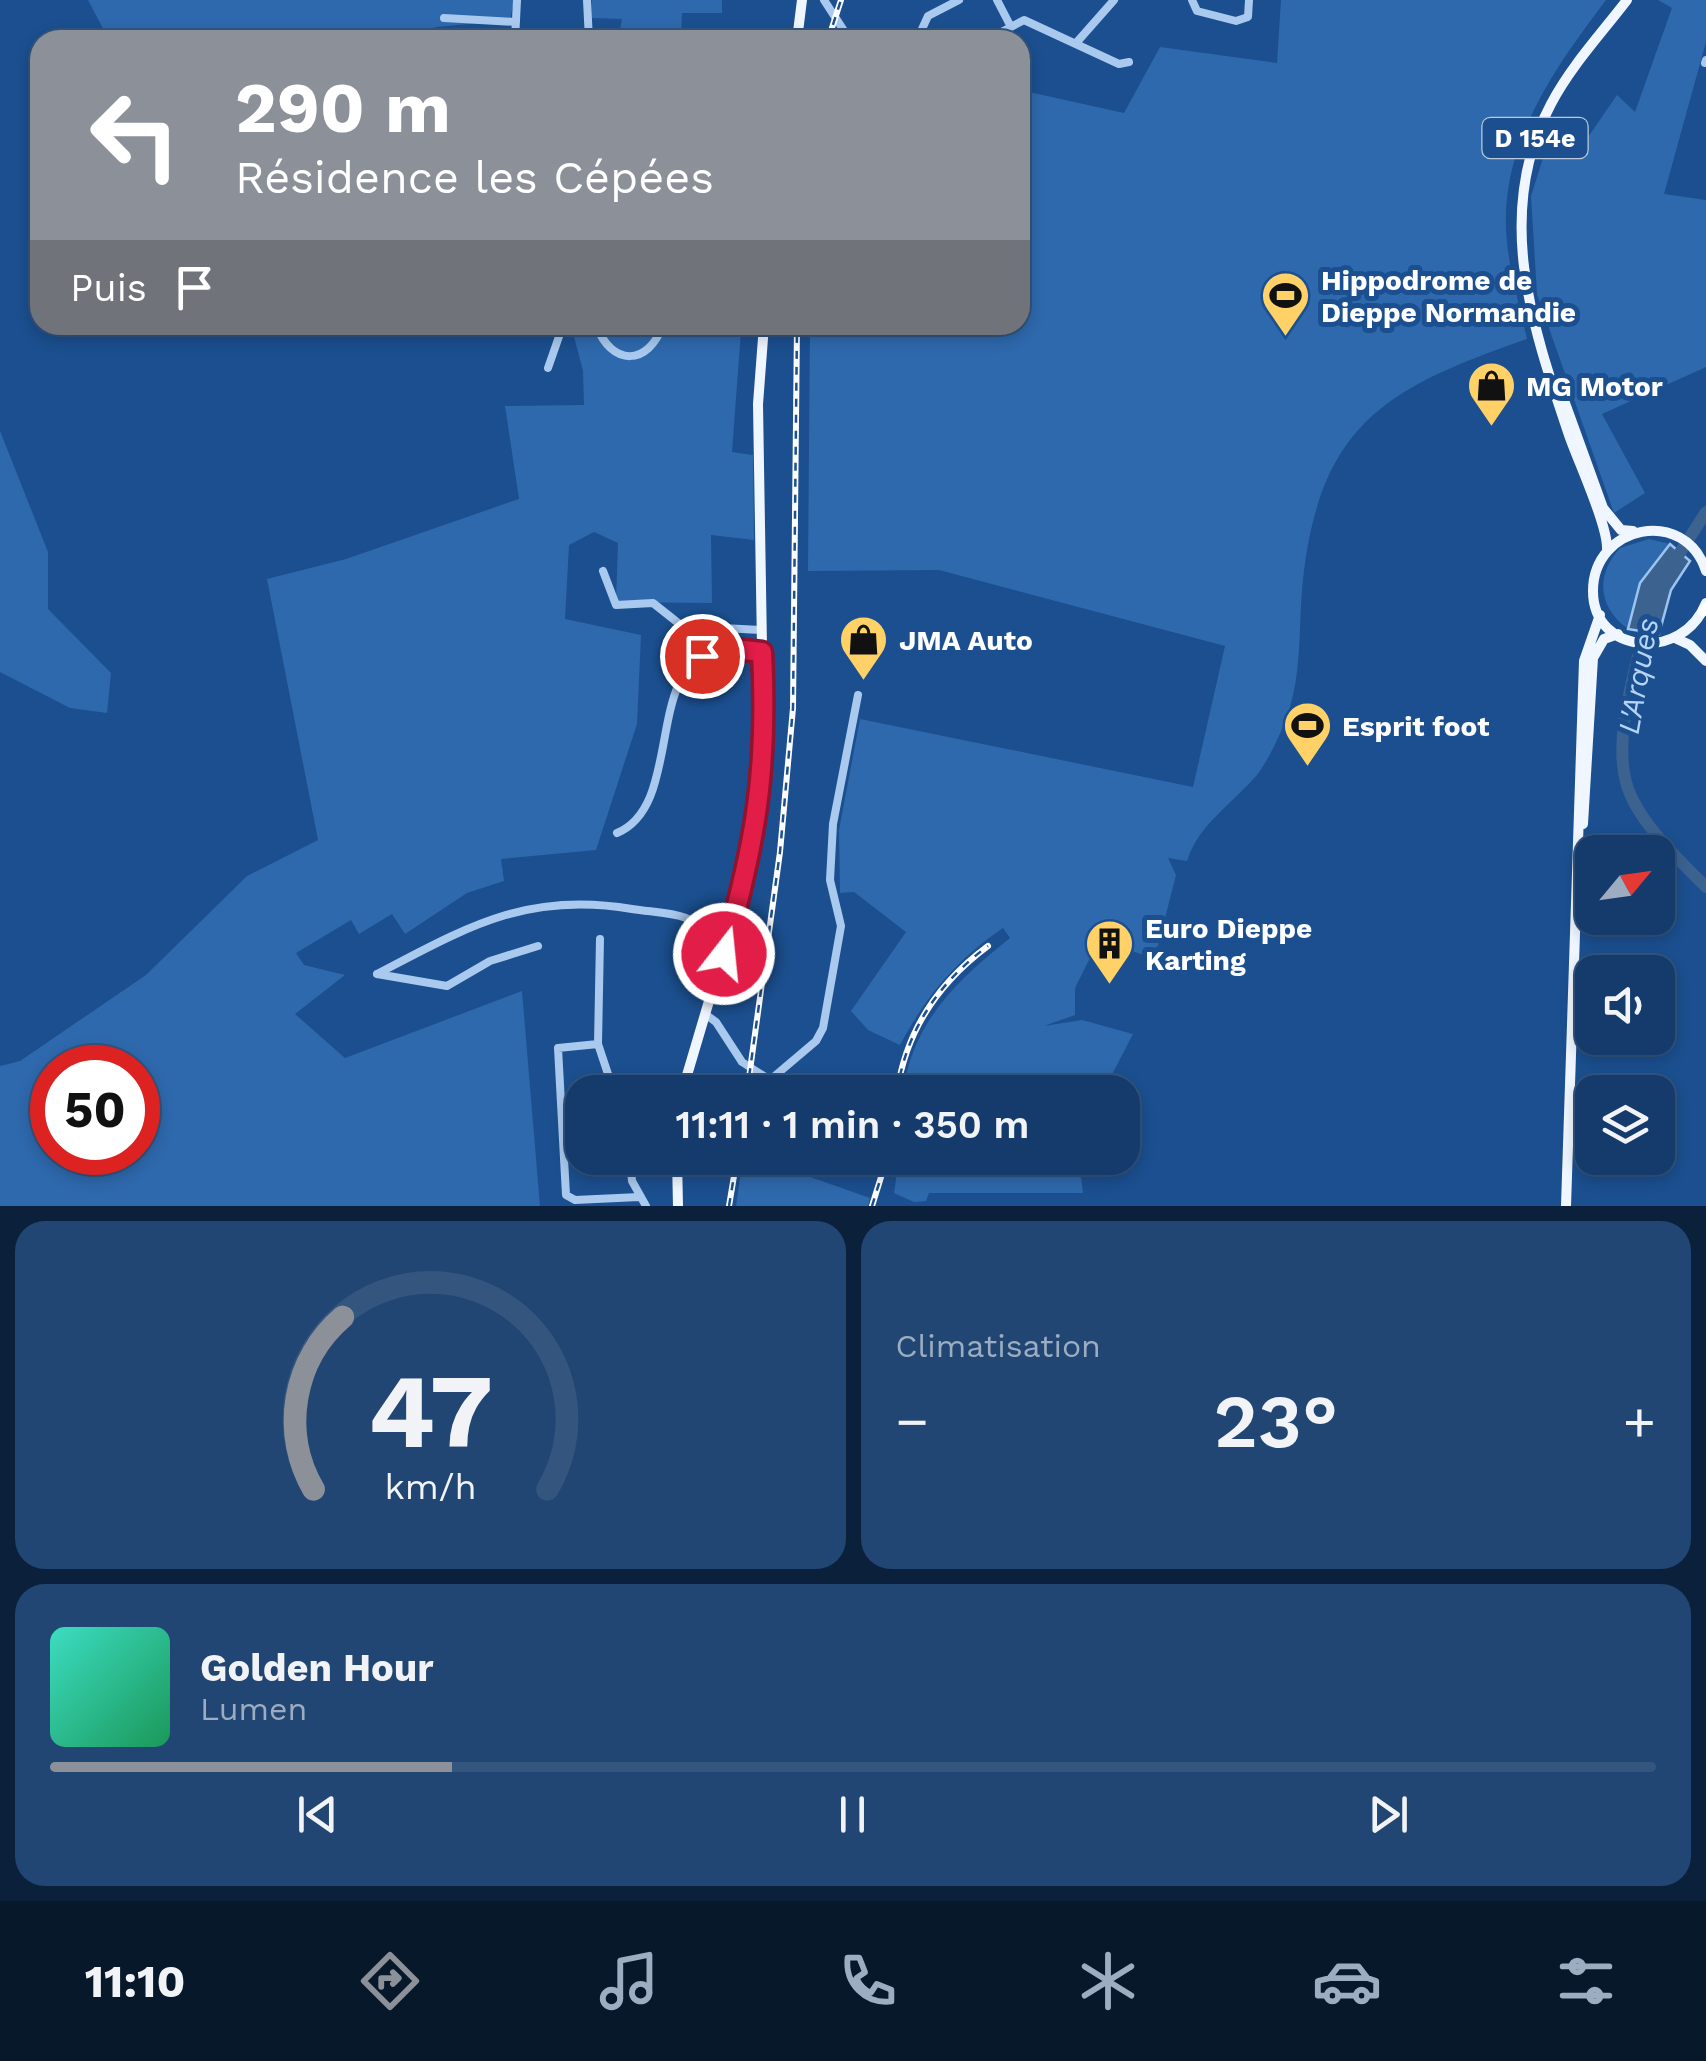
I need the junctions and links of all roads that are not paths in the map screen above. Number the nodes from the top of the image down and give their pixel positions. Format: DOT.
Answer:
graph roads {
  1 [pos="517,0"];
  2 [pos="587,0"];
  3 [pos="802,0"];
  4 [pos="824,0"];
  5 [pos="959,0"];
  6 [pos="997,0"];
  7 [pos="1114,0"];
  8 [pos="1192,0"];
  9 [pos="1249,0"];
  10 [pos="1627,0"];
  11 [pos="444,18"];
  12 [pos="516,22"];
  13 [pos="1011,26"];
  14 [pos="516,30"];
  15 [pos="588,30"];
  16 [pos="798,30"];
  17 [pos="844,30"];
  18 [pos="922,30"];
  19 [pos="1004,30"];
  20 [pos="1078,42"];
  21 [pos="1129,62"];
  22 [pos="560,335"];
  23 [pos="600,335"];
  24 [pos="660,335"];
  25 [pos="763,335"];
  26 [pos="1544,355"];
  27 [pos="548,368"];
  28 [pos="1635,532"];
  29 [pos="1606,550"];
  30 [pos="1706,571"];
  31 [pos="603,572"];
  32 [pos="1705,608"];
  33 [pos="1600,616"];
  34 [pos="1694,626"];
  35 [pos="761,630"];
  36 [pos="1622,636"];
  37 [pos="1677,640"];
  38 [pos="1696,651"];
  39 [pos="762,652"];
  40 [pos="1706,661"];
  41 [pos="858,695"];
  42 [pos="617,833"];
  43 [pos="1578,835"];
  44 [pos="1580,835"];
  45 [pos="1575,935"];
  46 [pos="600,939"];
  47 [pos="538,946"];
  48 [pos="724,954"];
  49 [pos="705,1014"];
  50 [pos="598,1044"];
  51 [pos="608,1075"];
  52 [pos="687,1075"];
  53 [pos="634,1175"];
  54 [pos="677,1175"];
  55 [pos="639,1197"];
  56 [pos="609,1202"];
  57 [pos="646,1206"];
  58 [pos="678,1206"];
  59 [pos="1566,1206"];
  1 -- 12 [label="street"];
  2 -- 15 [label="street"];
  3 -- 16 [label="main road"];
  4 -- 17 [label="street"];
  5 -- 18 [label="street"];
  6 -- 13 [label="street"];
  7 -- 20 [label="street"];
  8 -- 9 [label="street"];
  10 -- 26 [label="main road, D 154e"];
  11 -- 12 [label="street"];
  12 -- 14 [label="street"];
  13 -- 19 [label="street"];
  13 -- 20 [label="street"];
  20 -- 21 [label="street"];
  22 -- 27 [label="street"];
  23 -- 24 [label="street"];
  25 -- 35 [label="main road"];
  26 -- 28 [label="main road, D 154e"];
  26 -- 29 [label="main road, D 154e"];
  28 -- 29 [label="main road"];
  28 -- 30 [label="main road"];
  29 -- 33 [label="main road"];
  31 -- 35 [label="street"];
  32 -- 34 [label="main road"];
  33 -- 36 [label="main road"];
  33 -- 43 [label="main road"];
  34 -- 37 [label="main road"];
  34 -- 38 [label="main road"];
  35 -- 39 [label="main road"];
  36 -- 37 [label="main road"];
  36 -- 44 [label="main road"];
  37 -- 38 [label="main road"];
  38 -- 40 [label="main road"];
  39 -- 42 [label="street"];
  39 -- 48 [label="main road"];
  41 -- 49 [label="street"];
  45 -- 59 [label="main road"];
  46 -- 50 [label="street"];
  47 -- 48 [label="street"];
  48 -- 49 [label="main road"];
  49 -- 52 [label="main road"];
  50 -- 51 [label="street"];
  50 -- 56 [label="street"];
  53 -- 55 [label="street"];
  54 -- 58 [label="main road"];
  55 -- 56 [label="street"];
  55 -- 57 [label="street"];
}
